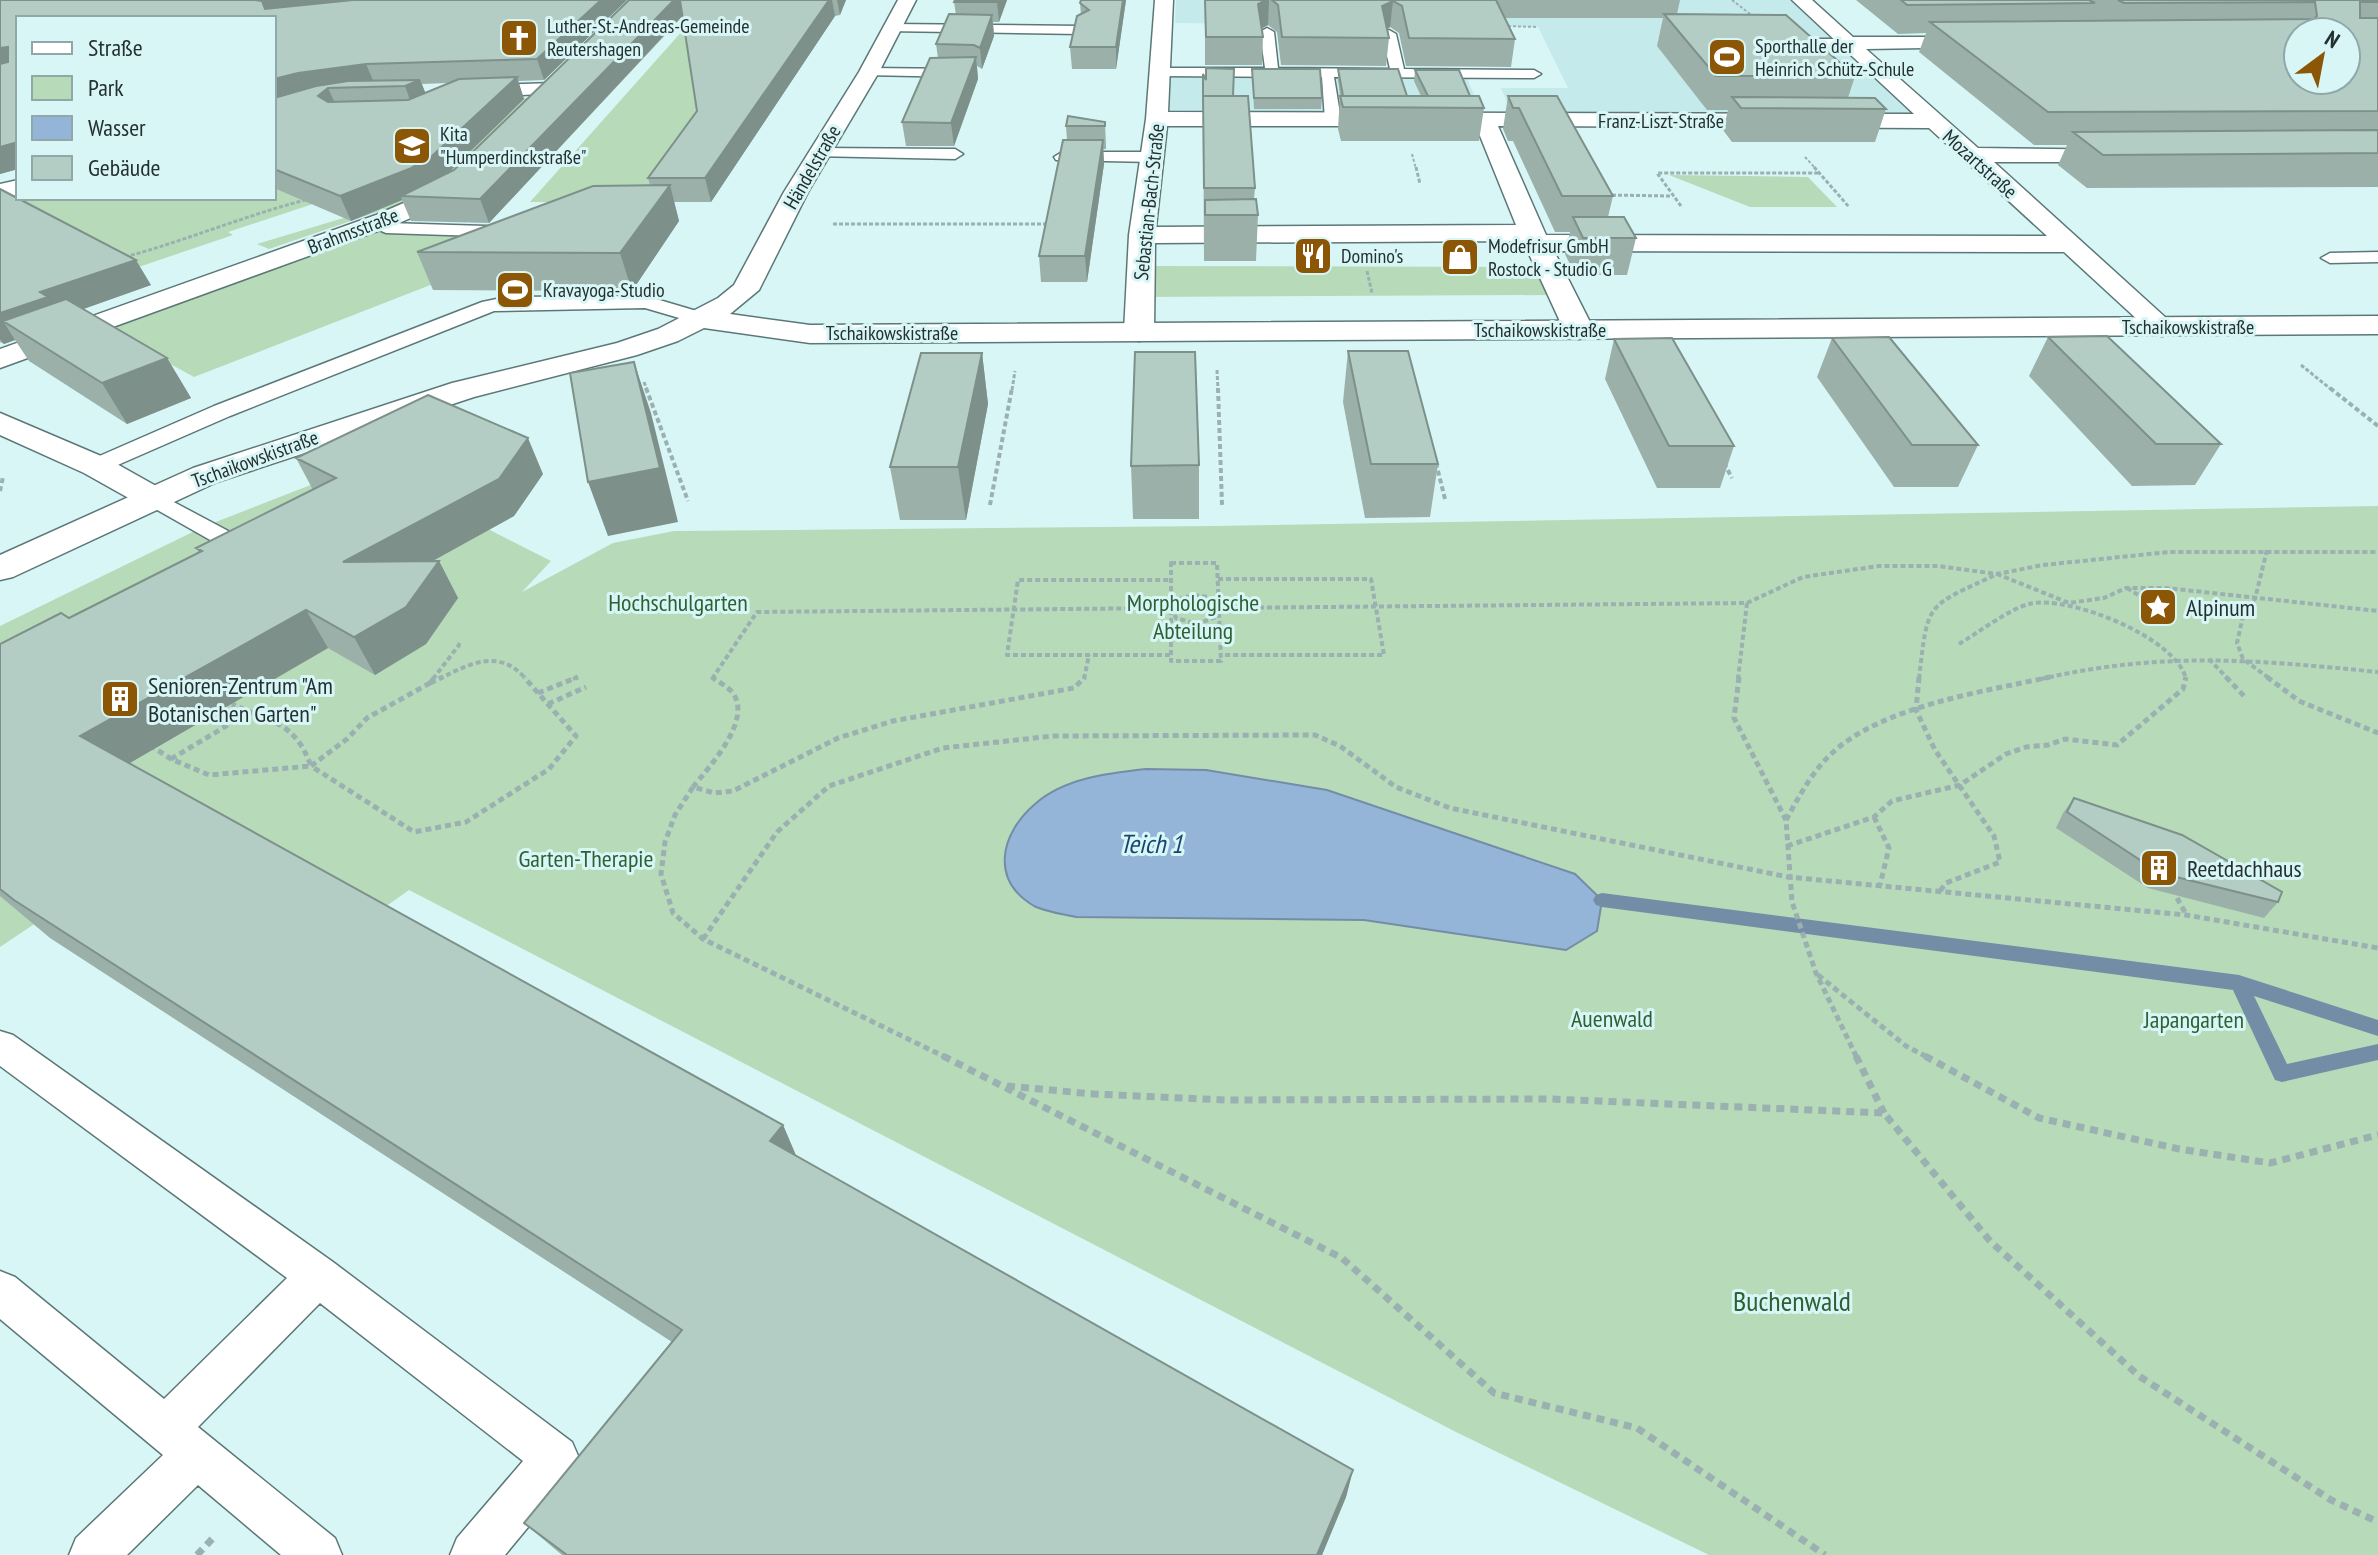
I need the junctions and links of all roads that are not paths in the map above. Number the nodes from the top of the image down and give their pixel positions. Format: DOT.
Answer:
graph roads {
  1 [pos="907,0"];
  2 [pos="1164,0"];
  3 [pos="1801,0"];
  4 [pos="891,28"];
  5 [pos="1081,30"];
  6 [pos="1267,32"];
  7 [pos="1389,34"];
  8 [pos="2004,41"];
  9 [pos="1785,43"];
  10 [pos="1847,43"];
  11 [pos="575,66"];
  12 [pos="869,72"];
  13 [pos="1161,72"];
  14 [pos="1272,72"];
  15 [pos="976,73"];
  16 [pos="1534,74"];
  17 [pos="1328,79"];
  18 [pos="553,89"];
  19 [pos="1411,95"];
  20 [pos="442,98"];
  21 [pos="531,110"];
  22 [pos="1482,115"];
  23 [pos="1157,119"];
  24 [pos="1333,120"];
  25 [pos="1933,121"];
  26 [pos="819,153"];
  27 [pos="955,154"];
  28 [pos="1971,155"];
  29 [pos="2140,155"];
  30 [pos="1060,157"];
  31 [pos="1153,157"];
  32 [pos="475,165"];
  33 [pos="379,222"];
  34 [pos="524,232"];
  35 [pos="1142,235"];
  36 [pos="1534,238"];
  37 [pos="2068,244"];
  38 [pos="2378,257"];
  39 [pos="2330,258"];
  40 [pos="703,319"];
  41 [pos="2378,325"];
  42 [pos="2162,327"];
  43 [pos="1579,330"];
  44 [pos="1139,332"];
  45 [pos="0,359"];
  46 [pos="4,428"];
  47 [pos="96,466"];
  48 [pos="153,498"];
  49 [pos="196,567"];
  50 [pos="0,569"];
  51 [pos="0,1046"];
  52 [pos="318,1276"];
  53 [pos="0,1292"];
  54 [pos="180,1442"];
  55 [pos="93,1555"];
  56 [pos="318,1555"];
  57 [pos="474,1555"];
  1 -- 4 [label="street, Händelstraße"];
  2 -- 13 [label="street, Sebastian-Bach-Straße"];
  3 -- 10 [label="street, Mozartstraße"];
  4 -- 5 [label="lane"];
  4 -- 12 [label="street, Händelstraße"];
  6 -- 14 [label="lane"];
  7 -- 19 [label="lane"];
  8 -- 10 [label="street"];
  9 -- 10 [label="lane"];
  10 -- 25 [label="street, Mozartstraße"];
  11 -- 18 [label="street"];
  12 -- 15 [label="lane"];
  12 -- 26 [label="street, Händelstraße"];
  13 -- 14 [label="lane"];
  13 -- 23 [label="street, Sebastian-Bach-Straße"];
  14 -- 19 [label="lane"];
  16 -- 19 [label="lane"];
  17 -- 24 [label="lane"];
  18 -- 20 [label="street"];
  18 -- 21 [label="street"];
  19 -- 22 [label="street, Franz-Liszt-Straße"];
  19 -- 24 [label="street, Franz-Liszt-Straße"];
  22 -- 25 [label="street, Franz-Liszt-Straße"];
  22 -- 36 [label="street"];
  23 -- 24 [label="street, Franz-Liszt-Straße"];
  23 -- 31 [label="street, Sebastian-Bach-Straße"];
  25 -- 28 [label="street, Mozartstraße"];
  26 -- 27 [label="lane"];
  26 -- 40 [label="street, Händelstraße"];
  28 -- 29 [label="street"];
  28 -- 37 [label="street, Mozartstraße"];
  30 -- 31 [label="lane"];
  31 -- 35 [label="street, Sebastian-Bach-Straße"];
  32 -- 33 [label="street, Brahmsstraße"];
  33 -- 34 [label="lane"];
  33 -- 45 [label="street, Brahmsstraße"];
  35 -- 36 [label="street"];
  35 -- 44 [label="street, Sebastian-Bach-Straße"];
  36 -- 37 [label="street"];
  36 -- 43 [label="street"];
  37 -- 42 [label="street, Mozartstraße"];
  38 -- 39 [label="lane"];
  40 -- 44 [label="street, Tschaikowskistraße"];
  40 -- 47 [label="lane, Tschaikowskistraße"];
  40 -- 48 [label="street, Tschaikowskistraße"];
  41 -- 42 [label="street, Tschaikowskistraße"];
  42 -- 43 [label="street, Tschaikowskistraße"];
  43 -- 44 [label="street, Tschaikowskistraße"];
  46 -- 47 [label="street"];
  47 -- 48 [label="street"];
  48 -- 49 [label="lane"];
  48 -- 50 [label="street, Tschaikowskistraße"];
  51 -- 52 [label="lane"];
  52 -- 54 [label="lane"];
  52 -- 57 [label="lane"];
  53 -- 54 [label="lane"];
  54 -- 55 [label="lane"];
  54 -- 56 [label="lane"];
}
